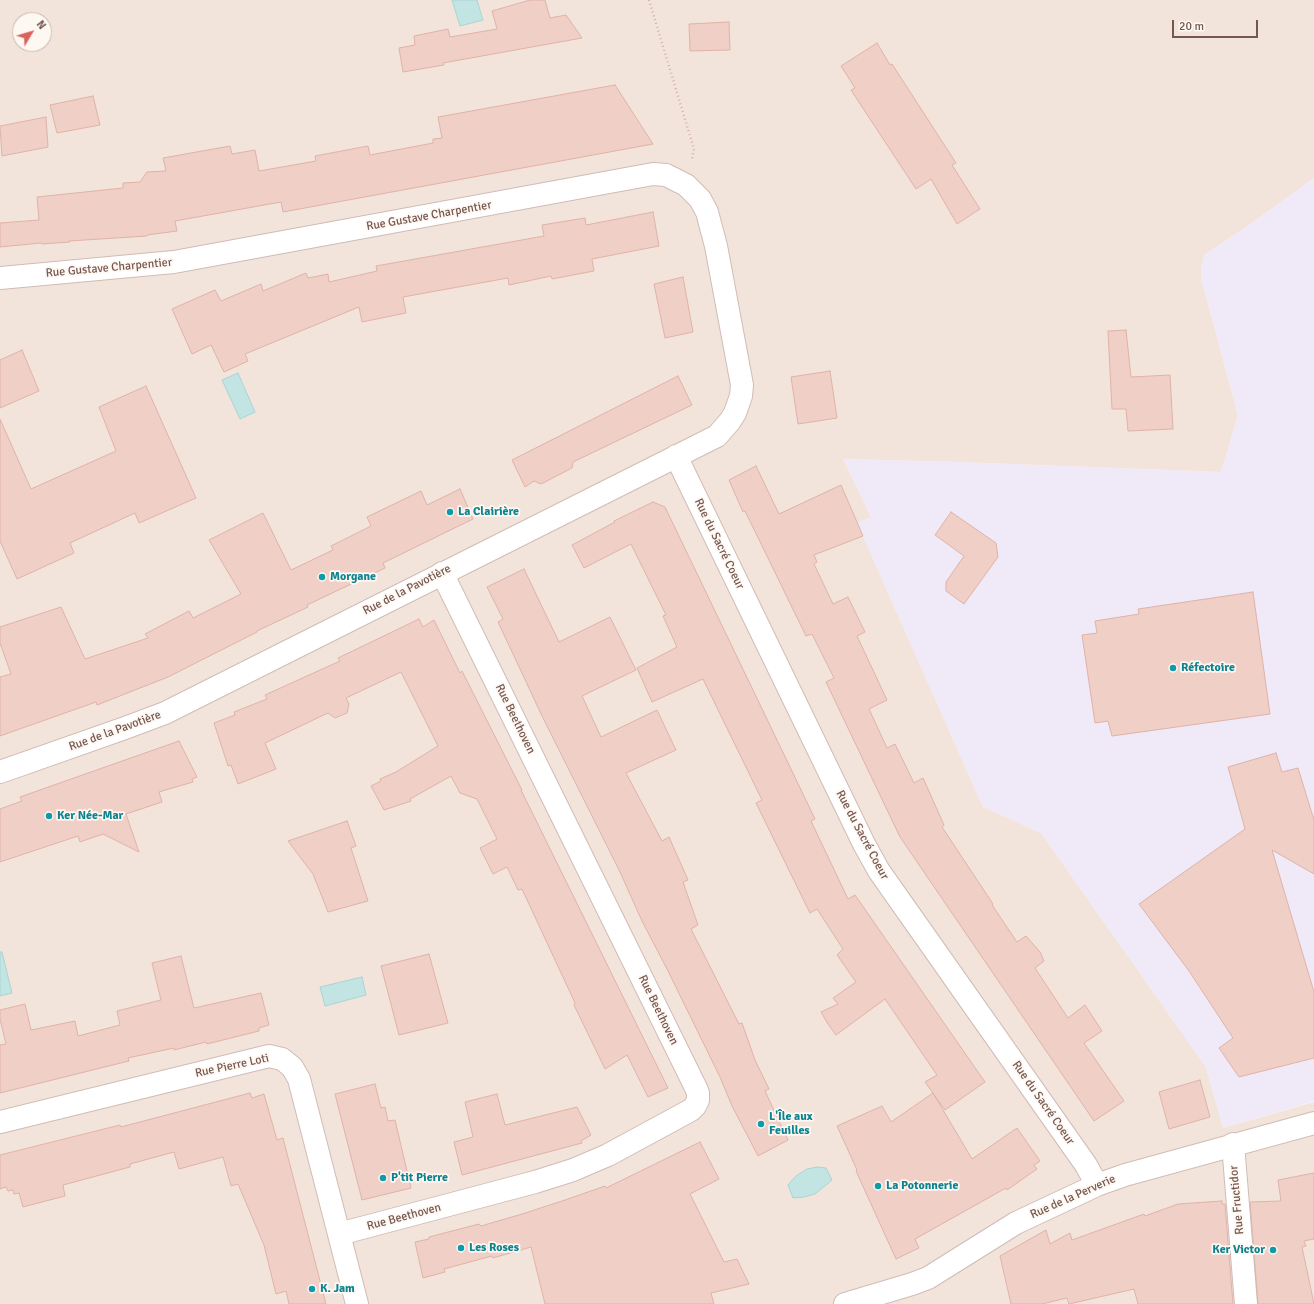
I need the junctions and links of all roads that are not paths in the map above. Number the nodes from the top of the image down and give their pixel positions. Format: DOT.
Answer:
graph roads {
  1 [pos="0,278"];
  2 [pos="735,344"];
  3 [pos="676,456"];
  4 [pos="442,572"];
  5 [pos="0,772"];
  6 [pos="0,1122"];
  7 [pos="1314,1122"];
  8 [pos="1233,1144"];
  9 [pos="1097,1185"];
  10 [pos="338,1234"];
  11 [pos="357,1304"];
  12 [pos="845,1304"];
  13 [pos="1246,1304"];
  1 -- 2 [label="street, Rue Gustave Charpentier"];
  2 -- 3 [label="street, Rue de la Pavotière"];
  3 -- 4 [label="street, Rue de la Pavotière"];
  3 -- 9 [label="street, Rue du Sacré Coeur"];
  4 -- 5 [label="street, Rue de la Pavotière"];
  4 -- 10 [label="street, Rue Beethoven"];
  6 -- 10 [label="street, Rue Pierre Loti"];
  7 -- 8 [label="street, Rue de la Perverie"];
  8 -- 9 [label="street, Rue de la Perverie"];
  8 -- 13 [label="street, Rue Fructidor"];
  9 -- 12 [label="street, Rue de la Perverie"];
  10 -- 11 [label="street, Rue Pierre Loti"];
}
